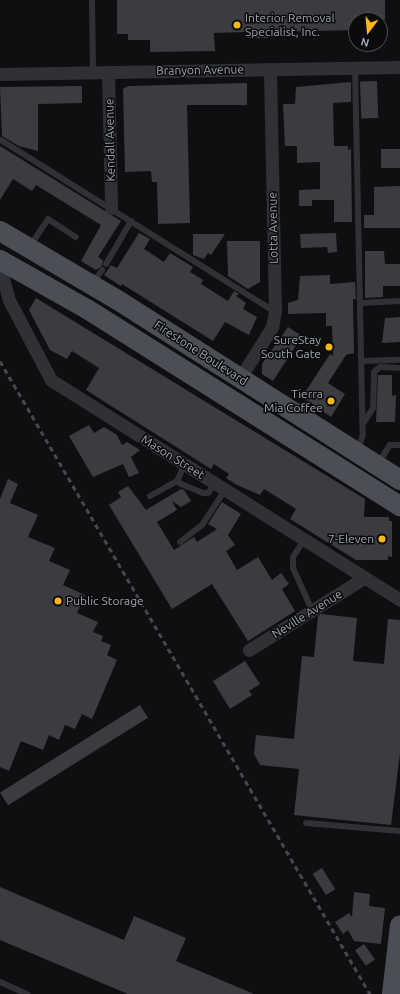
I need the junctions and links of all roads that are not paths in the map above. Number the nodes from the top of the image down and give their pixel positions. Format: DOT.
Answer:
graph roads {
  1 [pos="92,0"];
  2 [pos="400,67"];
  3 [pos="355,68"];
  4 [pos="270,69"];
  5 [pos="93,72"];
  6 [pos="108,72"];
  7 [pos="0,74"];
  8 [pos="1,140"];
  9 [pos="111,208"];
  10 [pos="131,221"];
  11 [pos="0,231"];
  12 [pos="76,237"];
  13 [pos="29,247"];
  14 [pos="0,260"];
  15 [pos="106,264"];
  16 [pos="0,267"];
  17 [pos="400,301"];
  18 [pos="360,303"];
  19 [pos="275,311"];
  20 [pos="163,356"];
  21 [pos="400,360"];
  22 [pos="362,361"];
  23 [pos="400,368"];
  24 [pos="240,378"];
  25 [pos="363,425"];
  26 [pos="400,445"];
  27 [pos="356,452"];
  28 [pos="185,464"];
  29 [pos="378,465"];
  30 [pos="400,480"];
  31 [pos="177,481"];
  32 [pos="220,487"];
  33 [pos="150,496"];
  34 [pos="400,506"];
  35 [pos="304,540"];
  36 [pos="180,542"];
  37 [pos="364,578"];
  38 [pos="400,600"];
  39 [pos="312,610"];
  40 [pos="249,650"];
  41 [pos="306,823"];
  42 [pos="400,831"];
  43 [pos="400,925"];
  44 [pos="0,982"];
  45 [pos="27,994"];
  46 [pos="392,994"];
  1 -- 5 [label="lane"];
  2 -- 3 [label="street, Branyon Avenue"];
  3 -- 4 [label="street, Branyon Avenue"];
  3 -- 18 [label="lane"];
  4 -- 6 [label="street, Branyon Avenue"];
  4 -- 19 [label="street, Lotta Avenue"];
  5 -- 6 [label="street, Branyon Avenue"];
  5 -- 7 [label="street, Branyon Avenue"];
  6 -- 9 [label="street, Kendall Avenue"];
  8 -- 9 [label="lane"];
  9 -- 10 [label="lane"];
  10 -- 15 [label="lane"];
  10 -- 19 [label="lane"];
  11 -- 13 [label="main road, Firestone Boulevard"];
  12 -- 13 [label="lane"];
  13 -- 24 [label="main road, Firestone Boulevard"];
  14 -- 20 [label="main road, Firestone Boulevard"];
  16 -- 28 [label="street, Mason Street"];
  17 -- 18 [label="lane"];
  18 -- 22 [label="lane"];
  19 -- 24 [label="street, Lotta Avenue"];
  20 -- 24 [label="main road"];
  20 -- 34 [label="main road, Firestone Boulevard"];
  21 -- 22 [label="lane"];
  22 -- 25 [label="lane"];
  23 -- 25 [label="lane"];
  24 -- 27 [label="main road, Firestone Boulevard"];
  25 -- 27 [label="lane"];
  26 -- 29 [label="lane"];
  27 -- 29 [label="main road, Firestone Boulevard"];
  28 -- 31 [label="lane"];
  28 -- 32 [label="street, Mason Street"];
  29 -- 30 [label="main road, Firestone Boulevard"];
  31 -- 32 [label="lane"];
  31 -- 33 [label="lane"];
  32 -- 35 [label="street, Mason Street"];
  32 -- 36 [label="lane"];
  35 -- 37 [label="street, Mason Street"];
  35 -- 39 [label="lane"];
  37 -- 38 [label="street, Mason Street"];
  37 -- 39 [label="street, Neville Avenue"];
  39 -- 40 [label="street, Neville Avenue"];
  41 -- 42 [label="lane"];
  43 -- 46 [label="main road"];
  44 -- 45 [label="lane"];
}
